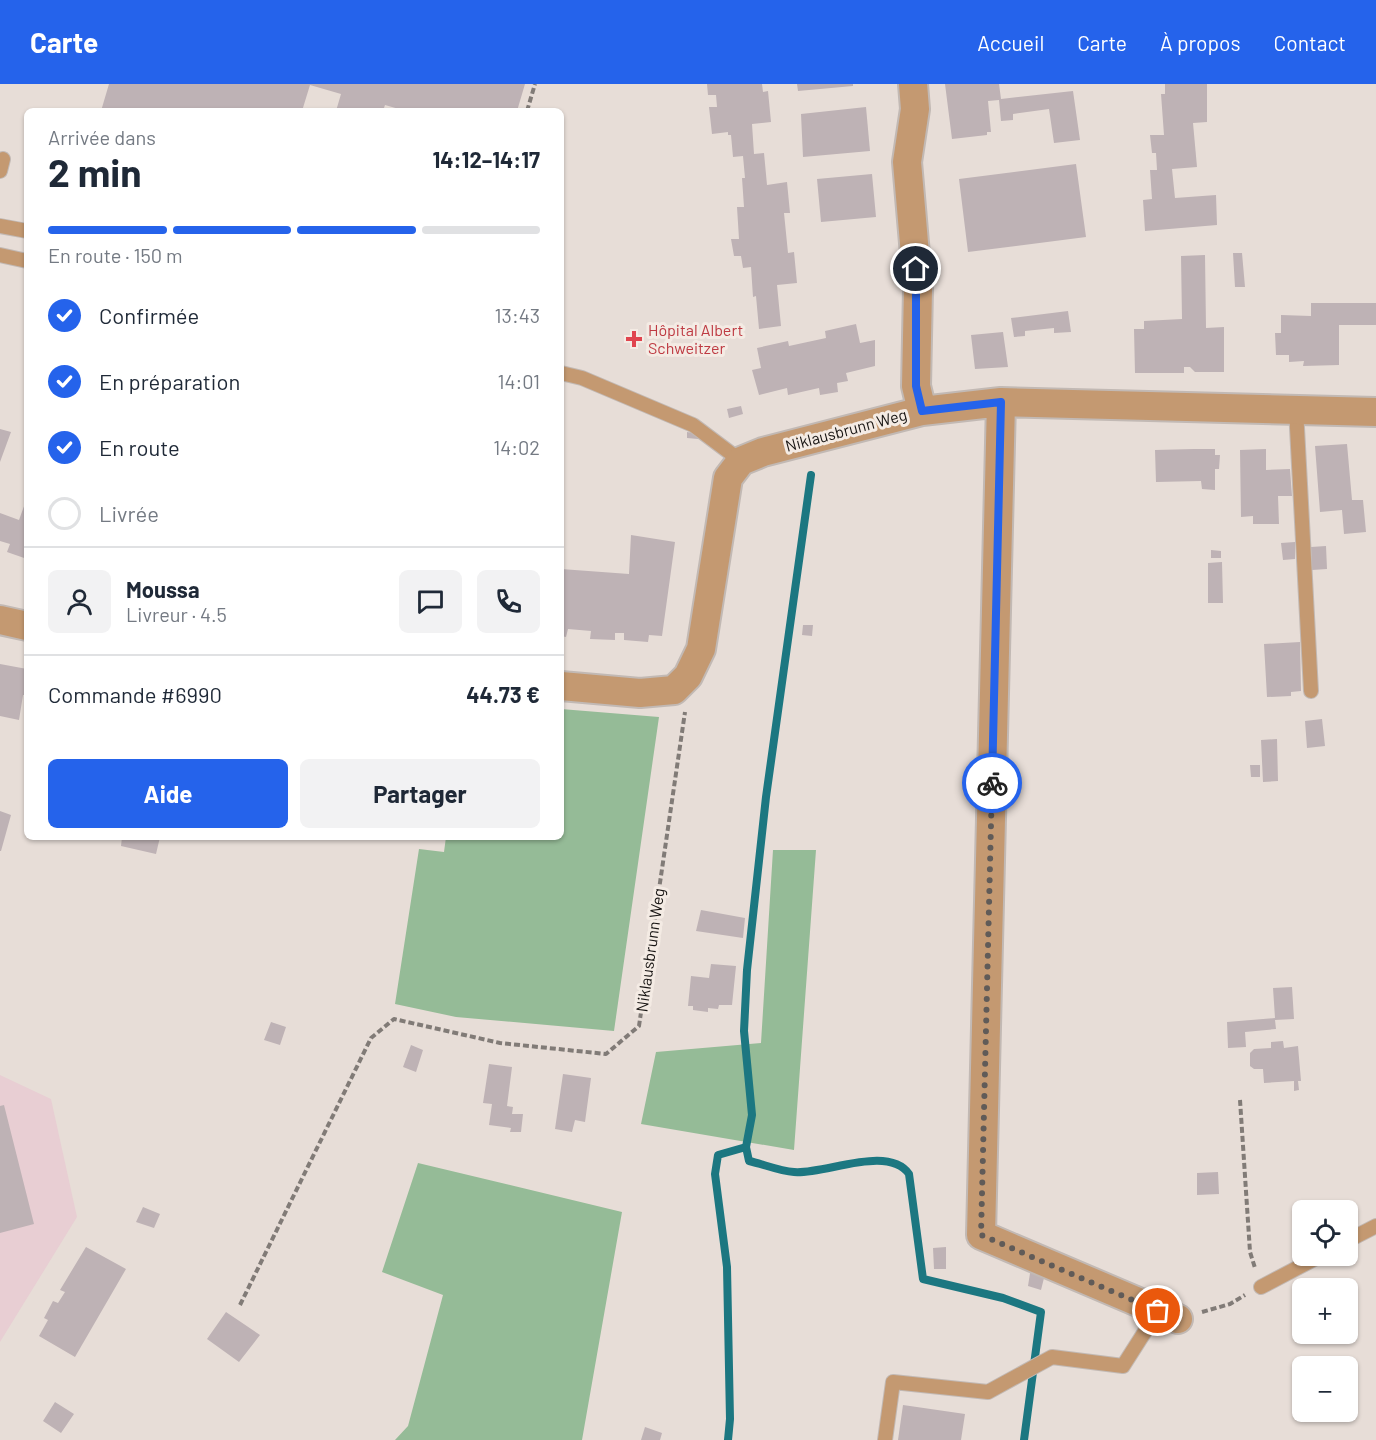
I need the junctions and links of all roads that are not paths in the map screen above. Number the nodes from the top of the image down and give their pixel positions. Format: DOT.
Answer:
graph roads {
  1 [pos="913,84"];
  2 [pos="0,226"];
  3 [pos="24,230"];
  4 [pos="0,255"];
  5 [pos="24,260"];
  6 [pos="564,374"];
  7 [pos="1001,402"];
  8 [pos="1296,409"];
  9 [pos="922,411"];
  10 [pos="1376,412"];
  11 [pos="741,461"];
  12 [pos="0,620"];
  13 [pos="24,625"];
  14 [pos="564,686"];
  15 [pos="1311,692"];
  16 [pos="1376,1226"];
  17 [pos="1358,1235"];
  18 [pos="1301,1266"];
  19 [pos="1261,1287"];
  20 [pos="1168,1315"];
  21 [pos="885,1440"];
  1 -- 9 [label="street"];
  2 -- 3 [label="lane"];
  4 -- 5 [label="lane"];
  6 -- 11 [label="lane"];
  7 -- 8 [label="street, Niklausbrunn Weg"];
  7 -- 9 [label="street, Niklausbrunn Weg"];
  7 -- 20 [label="street"];
  8 -- 10 [label="street, Niklausbrunn Weg"];
  8 -- 15 [label="lane"];
  9 -- 11 [label="street, Niklausbrunn Weg"];
  11 -- 14 [label="street"];
  12 -- 13 [label="street"];
  16 -- 17 [label="lane"];
  18 -- 19 [label="lane"];
  20 -- 21 [label="lane"];
}
